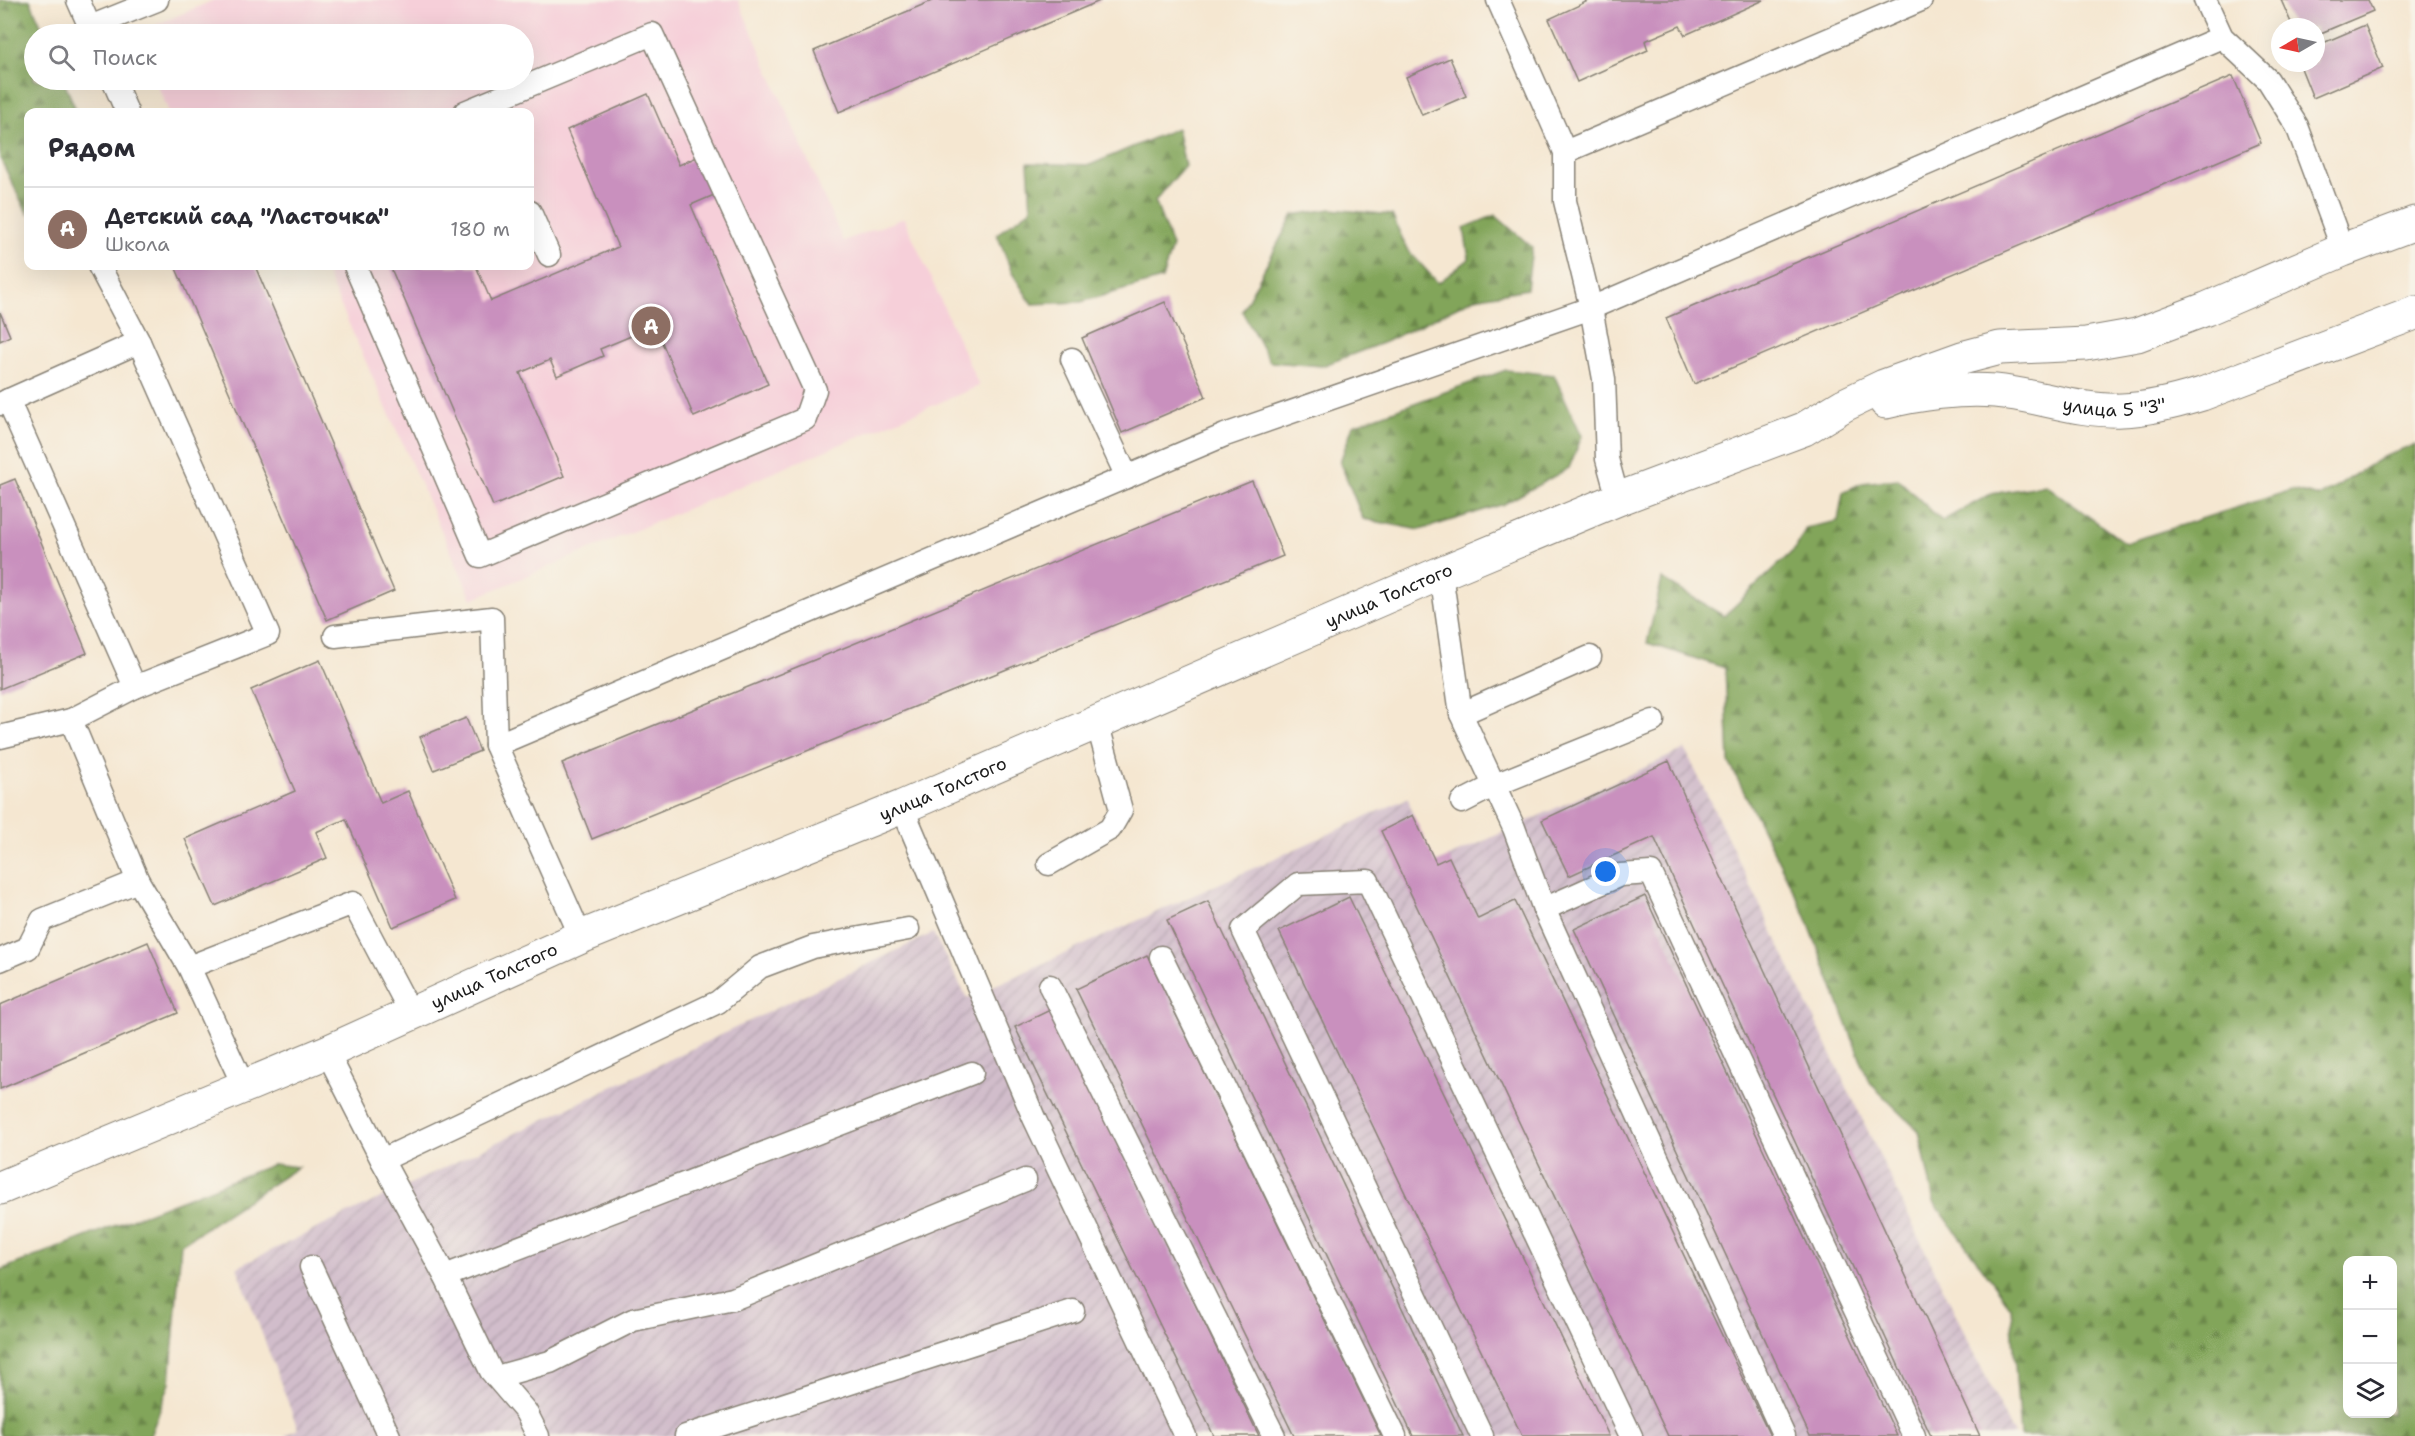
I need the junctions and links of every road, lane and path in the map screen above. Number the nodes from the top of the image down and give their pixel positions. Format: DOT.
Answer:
graph roads {
  1 [pos="78,0"];
  2 [pos="157,0"];
  3 [pos="1498,0"];
  4 [pos="1921,0"];
  5 [pos="2205,0"];
  6 [pos="89,24"];
  7 [pos="107,24"];
  8 [pos="2222,36"];
  9 [pos="534,85"];
  10 [pos="117,90"];
  11 [pos="522,90"];
  12 [pos="125,108"];
  13 [pos="481,108"];
  14 [pos="1566,152"];
  15 [pos="534,222"];
  16 [pos="2415,223"];
  17 [pos="2343,250"];
  18 [pos="549,255"];
  19 [pos="101,270"];
  20 [pos="357,270"];
  21 [pos="1592,308"];
  22 [pos="2415,313"];
  23 [pos="139,342"];
  24 [pos="1072,359"];
  25 [pos="4,402"];
  26 [pos="1804,429"];
  27 [pos="1127,477"];
  28 [pos="1618,499"];
  29 [pos="1441,573"];
  30 [pos="334,636"];
  31 [pos="1590,657"];
  32 [pos="135,687"];
  33 [pos="1461,714"];
  34 [pos="71,720"];
  35 [pos="1653,721"];
  36 [pos="1097,722"];
  37 [pos="0,737"];
  38 [pos="496,745"];
  39 [pos="1495,785"];
  40 [pos="1462,802"];
  41 [pos="902,807"];
  42 [pos="1049,864"];
  43 [pos="138,881"];
  44 [pos="1544,909"];
  45 [pos="908,929"];
  46 [pos="581,937"];
  47 [pos="1161,957"];
  48 [pos="0,960"];
  49 [pos="189,967"];
  50 [pos="1050,986"];
  51 [pos="411,1013"];
  52 [pos="327,1052"];
  53 [pos="972,1073"];
  54 [pos="244,1087"];
  55 [pos="382,1160"];
  56 [pos="1026,1180"];
  57 [pos="0,1188"];
  58 [pos="311,1267"];
  59 [pos="445,1276"];
  60 [pos="1073,1311"];
  61 [pos="496,1377"];
  62 [pos="389,1436"];
  63 [pos="538,1436"];
  64 [pos="686,1436"];
  65 [pos="1185,1436"];
  66 [pos="1274,1436"];
  67 [pos="1395,1436"];
  68 [pos="1482,1436"];
  69 [pos="1631,1436"];
  70 [pos="1784,1436"];
  71 [pos="1914,1436"];
  1 -- 6 [label="lane"];
  2 -- 7 [label="lane"];
  3 -- 14 [label="lane"];
  4 -- 14 [label="lane"];
  5 -- 8 [label="lane"];
  8 -- 17 [label="lane"];
  8 -- 21 [label="lane"];
  9 -- 20 [label="lane"];
  10 -- 12 [label="lane"];
  11 -- 13 [label="lane"];
  14 -- 21 [label="lane"];
  15 -- 18 [label="lane"];
  16 -- 17 [label="street"];
  17 -- 26 [label="street, улица Толстого"];
  19 -- 23 [label="lane"];
  21 -- 27 [label="lane"];
  21 -- 28 [label="lane"];
  22 -- 26 [label="street, улица 5 \"З\""];
  23 -- 25 [label="lane"];
  23 -- 32 [label="lane"];
  24 -- 27 [label="lane"];
  25 -- 32 [label="lane"];
  26 -- 28 [label="street, улица Толстого"];
  27 -- 38 [label="lane"];
  28 -- 29 [label="street, улица Толстого"];
  29 -- 33 [label="lane"];
  29 -- 36 [label="street, улица Толстого"];
  30 -- 38 [label="lane"];
  31 -- 33 [label="lane"];
  32 -- 34 [label="lane"];
  33 -- 39 [label="lane"];
  34 -- 37 [label="lane"];
  34 -- 43 [label="lane"];
  35 -- 39 [label="lane"];
  36 -- 41 [label="street, улица Толстого"];
  36 -- 42 [label="lane"];
  38 -- 46 [label="lane"];
  39 -- 40 [label="lane"];
  39 -- 44 [label="lane"];
  41 -- 46 [label="street, улица Толстого"];
  41 -- 65 [label="lane"];
  43 -- 48 [label="lane"];
  43 -- 49 [label="lane"];
  44 -- 70 [label="lane"];
  44 -- 71 [label="lane"];
  45 -- 55 [label="lane"];
  46 -- 51 [label="street, улица Толстого"];
  47 -- 67 [label="lane"];
  49 -- 51 [label="lane"];
  49 -- 54 [label="lane"];
  50 -- 66 [label="lane"];
  51 -- 52 [label="street, улица Толстого"];
  52 -- 54 [label="street, улица Толстого"];
  52 -- 55 [label="lane"];
  53 -- 59 [label="lane"];
  54 -- 57 [label="street, улица Толстого"];
  55 -- 59 [label="lane"];
  56 -- 61 [label="lane"];
  58 -- 62 [label="lane"];
  59 -- 61 [label="lane"];
  60 -- 64 [label="lane"];
  61 -- 63 [label="lane"];
  68 -- 69 [label="lane"];
}
